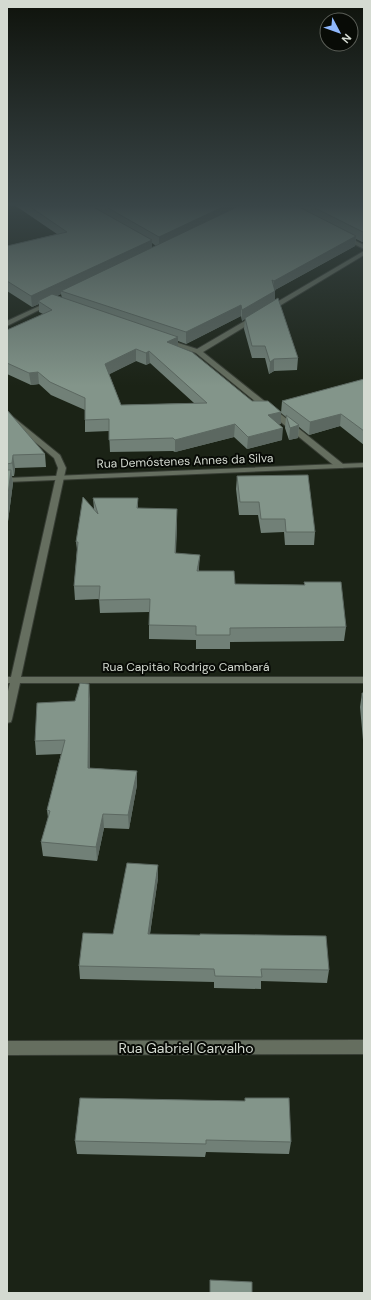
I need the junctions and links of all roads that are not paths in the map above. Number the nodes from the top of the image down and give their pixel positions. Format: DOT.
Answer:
graph roads {
  1 [pos="344,265"];
  2 [pos="57,302"];
  3 [pos="7,324"];
  4 [pos="161,339"];
  5 [pos="198,352"];
  6 [pos="7,414"];
  7 [pos="364,465"];
  8 [pos="340,466"];
  9 [pos="59,478"];
  10 [pos="7,480"];
  11 [pos="11,680"];
  12 [pos="364,680"];
  13 [pos="7,719"];
  14 [pos="364,1047"];
  15 [pos="7,1048"];
  1 -- 5 [label="street"];
  2 -- 3 [label="street"];
  4 -- 5 [label="street"];
  5 -- 8 [label="street"];
  6 -- 9 [label="street"];
  7 -- 8 [label="street, Rua Demóstenes Annes da Silva"];
  8 -- 9 [label="street, Rua Demóstenes Annes da Silva"];
  9 -- 10 [label="street, Rua Demóstenes Annes da Silva"];
  9 -- 11 [label="street"];
  11 -- 12 [label="street, Rua Capitão Rodrigo Cambará"];
  11 -- 13 [label="street"];
  14 -- 15 [label="street, Rua Gabriel Carvalho"];
}
